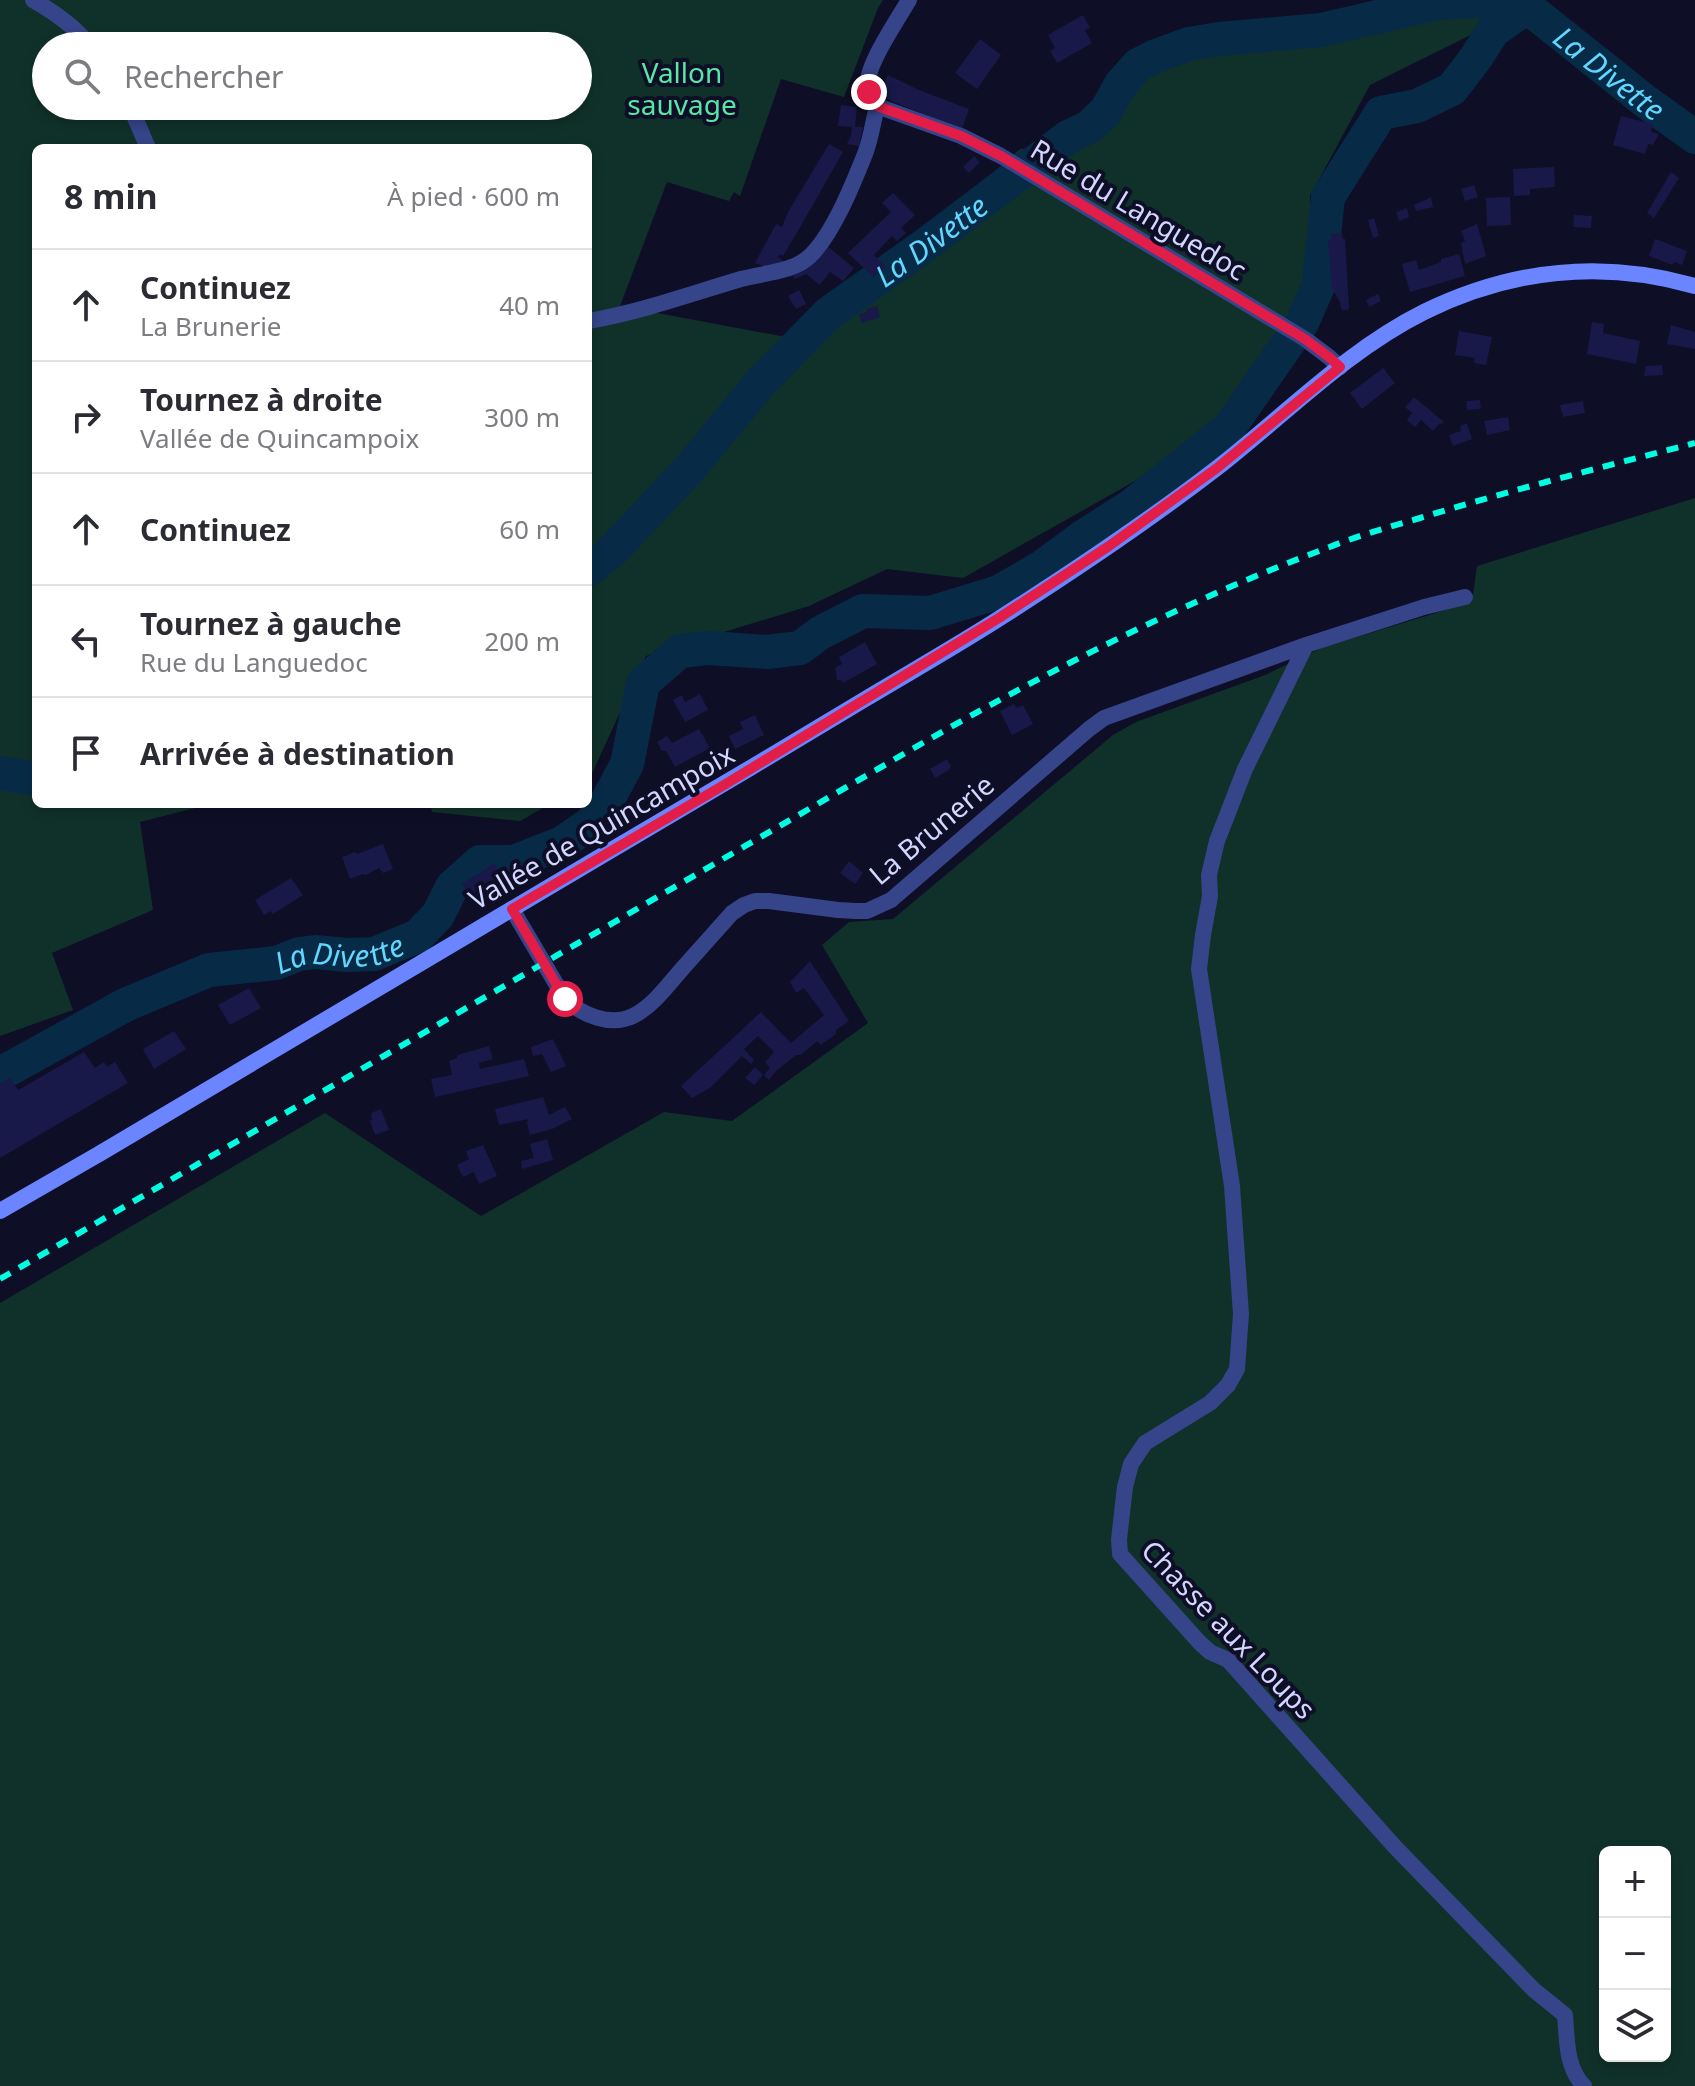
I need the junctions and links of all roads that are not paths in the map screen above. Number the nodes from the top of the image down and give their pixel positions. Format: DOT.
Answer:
graph roads {
  1 [pos="33,0"];
  2 [pos="909,0"];
  3 [pos="77,32"];
  4 [pos="877,106"];
  5 [pos="136,120"];
  6 [pos="146,144"];
  7 [pos="1695,286"];
  8 [pos="592,320"];
  9 [pos="1340,367"];
  10 [pos="1465,597"];
  11 [pos="1306,645"];
  12 [pos="512,909"];
  13 [pos="0,1211"];
  14 [pos="1584,2086"];
  1 -- 3 [label="street"];
  2 -- 4 [label="street"];
  4 -- 8 [label="street"];
  4 -- 9 [label="street, Rue du Languedoc"];
  5 -- 6 [label="street"];
  7 -- 9 [label="main road, Vallée de Quincampoix"];
  9 -- 12 [label="main road, Vallée de Quincampoix"];
  10 -- 11 [label="street, La Brunerie"];
  11 -- 12 [label="street, La Brunerie"];
  11 -- 14 [label="street, Chasse aux Loups"];
  12 -- 13 [label="main road, Vallée de Quincampoix"];
}
